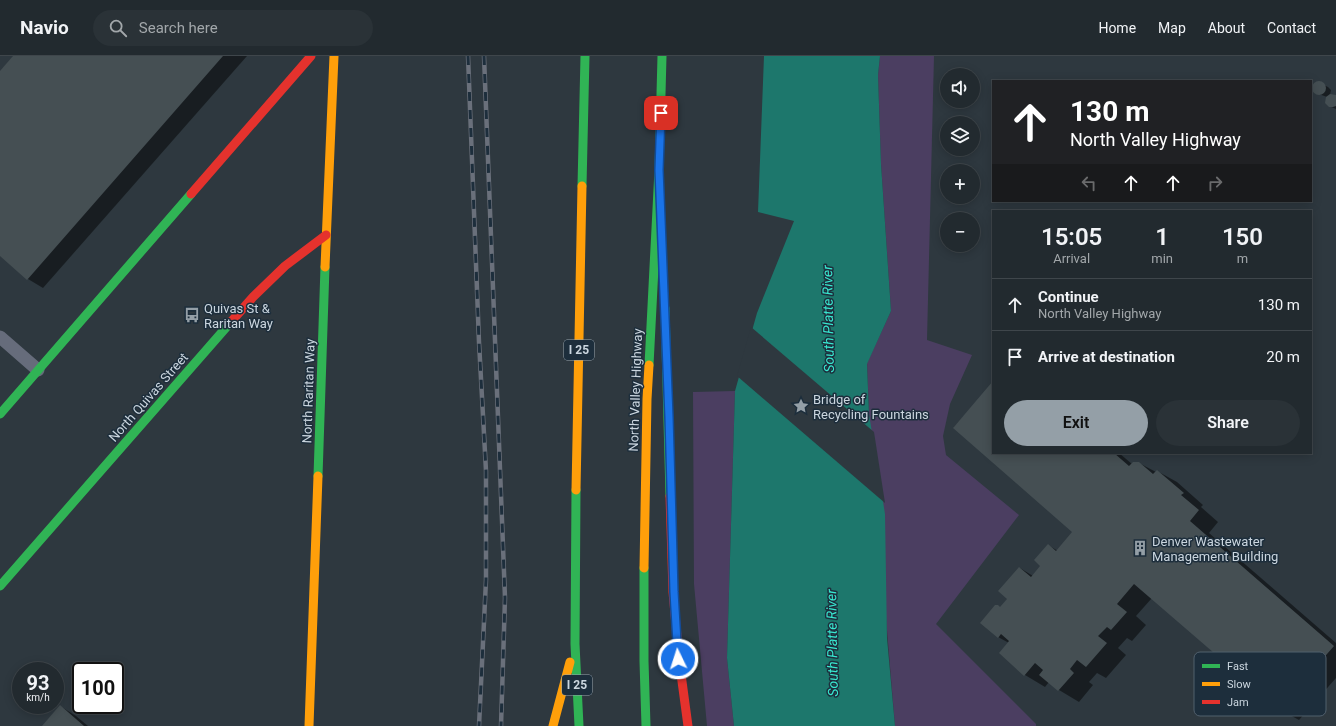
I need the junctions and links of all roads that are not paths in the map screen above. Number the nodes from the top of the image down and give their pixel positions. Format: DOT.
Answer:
graph roads {
  1 [pos="311,56"];
  2 [pos="334,56"];
  3 [pos="585,56"];
  4 [pos="662,56"];
  5 [pos="659,170"];
  6 [pos="326,235"];
  7 [pos="663,266"];
  8 [pos="664,298"];
  9 [pos="0,337"];
  10 [pos="38,370"];
  11 [pos="0,414"];
  12 [pos="0,586"];
  13 [pos="575,644"];
  14 [pos="309,726"];
  15 [pos="552,726"];
  16 [pos="579,726"];
  17 [pos="646,726"];
  18 [pos="688,726"];
  1 -- 10 [label="main road"];
  2 -- 6 [label="main road, North Raritan Way"];
  3 -- 13 [label="main road, I 25"];
  4 -- 5 [label="main road, North Valley Highway"];
  5 -- 7 [label="main road"];
  5 -- 17 [label="main road, North Valley Highway"];
  6 -- 12 [label="main road, North Quivas Street"];
  6 -- 14 [label="main road, North Raritan Way"];
  8 -- 18 [label="main road"];
  9 -- 10 [label="lane"];
  10 -- 11 [label="main road"];
  13 -- 15 [label="main road"];
  13 -- 16 [label="main road, I 25"];
}
